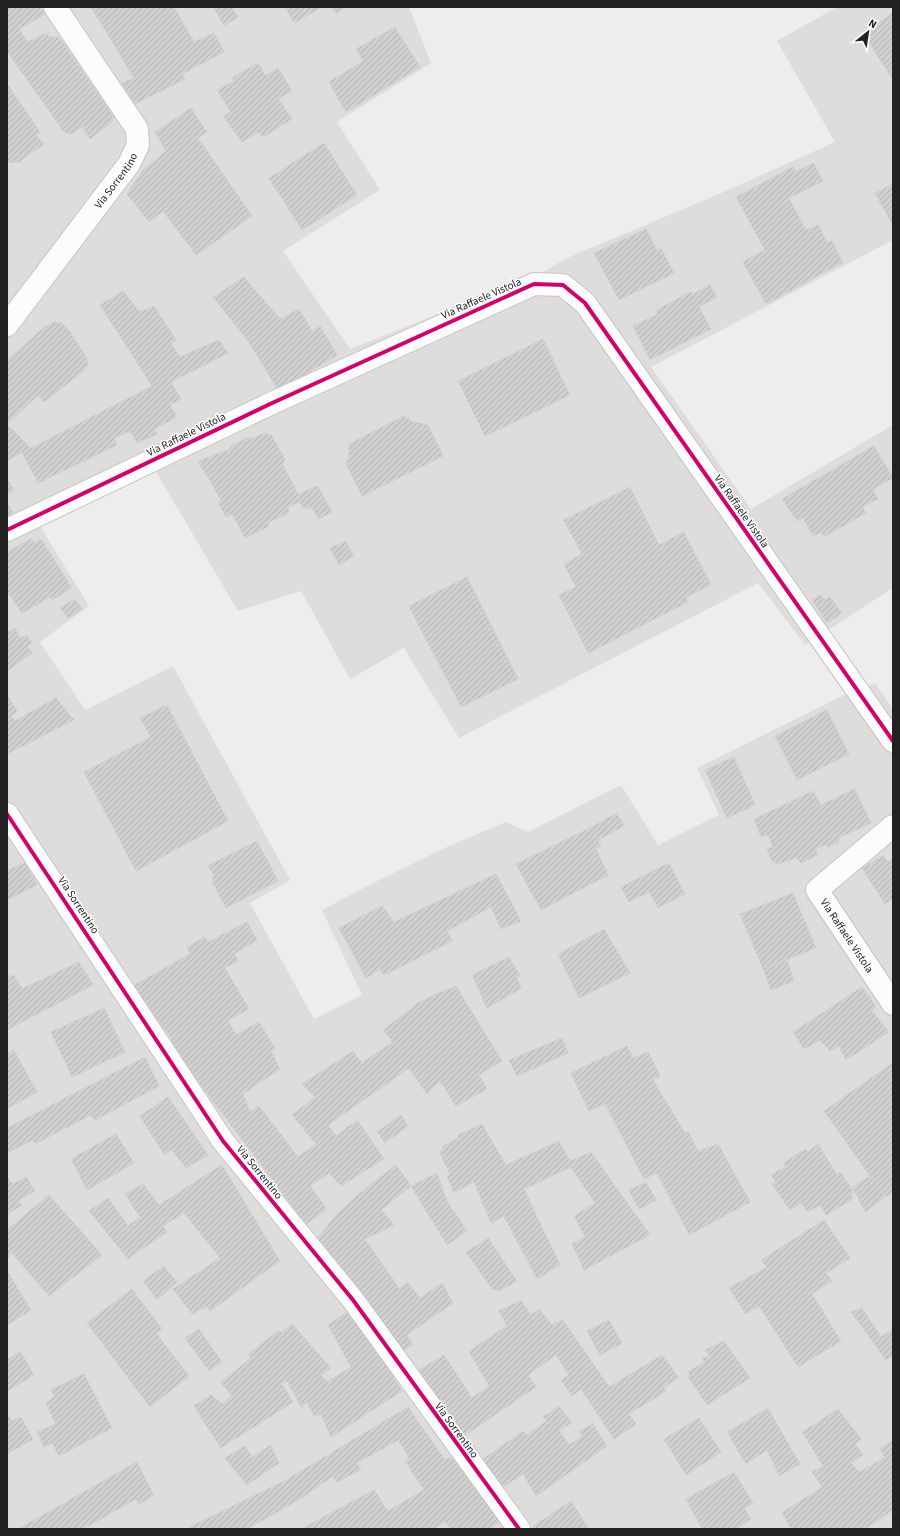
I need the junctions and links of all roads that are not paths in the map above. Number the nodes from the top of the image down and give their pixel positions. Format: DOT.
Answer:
graph roads {
  1 [pos="55,7"];
  2 [pos="7,324"];
  3 [pos="7,530"];
  4 [pos="893,741"];
  5 [pos="7,814"];
  6 [pos="893,826"];
  7 [pos="893,1004"];
  8 [pos="519,1529"];
  1 -- 2 [label="street, Via Sorrentino"];
  3 -- 4 [label="street, Via Raffaele Vistola"];
  5 -- 8 [label="street, Via Sorrentino"];
  6 -- 7 [label="street, Via Raffaele Vistola"];
}
